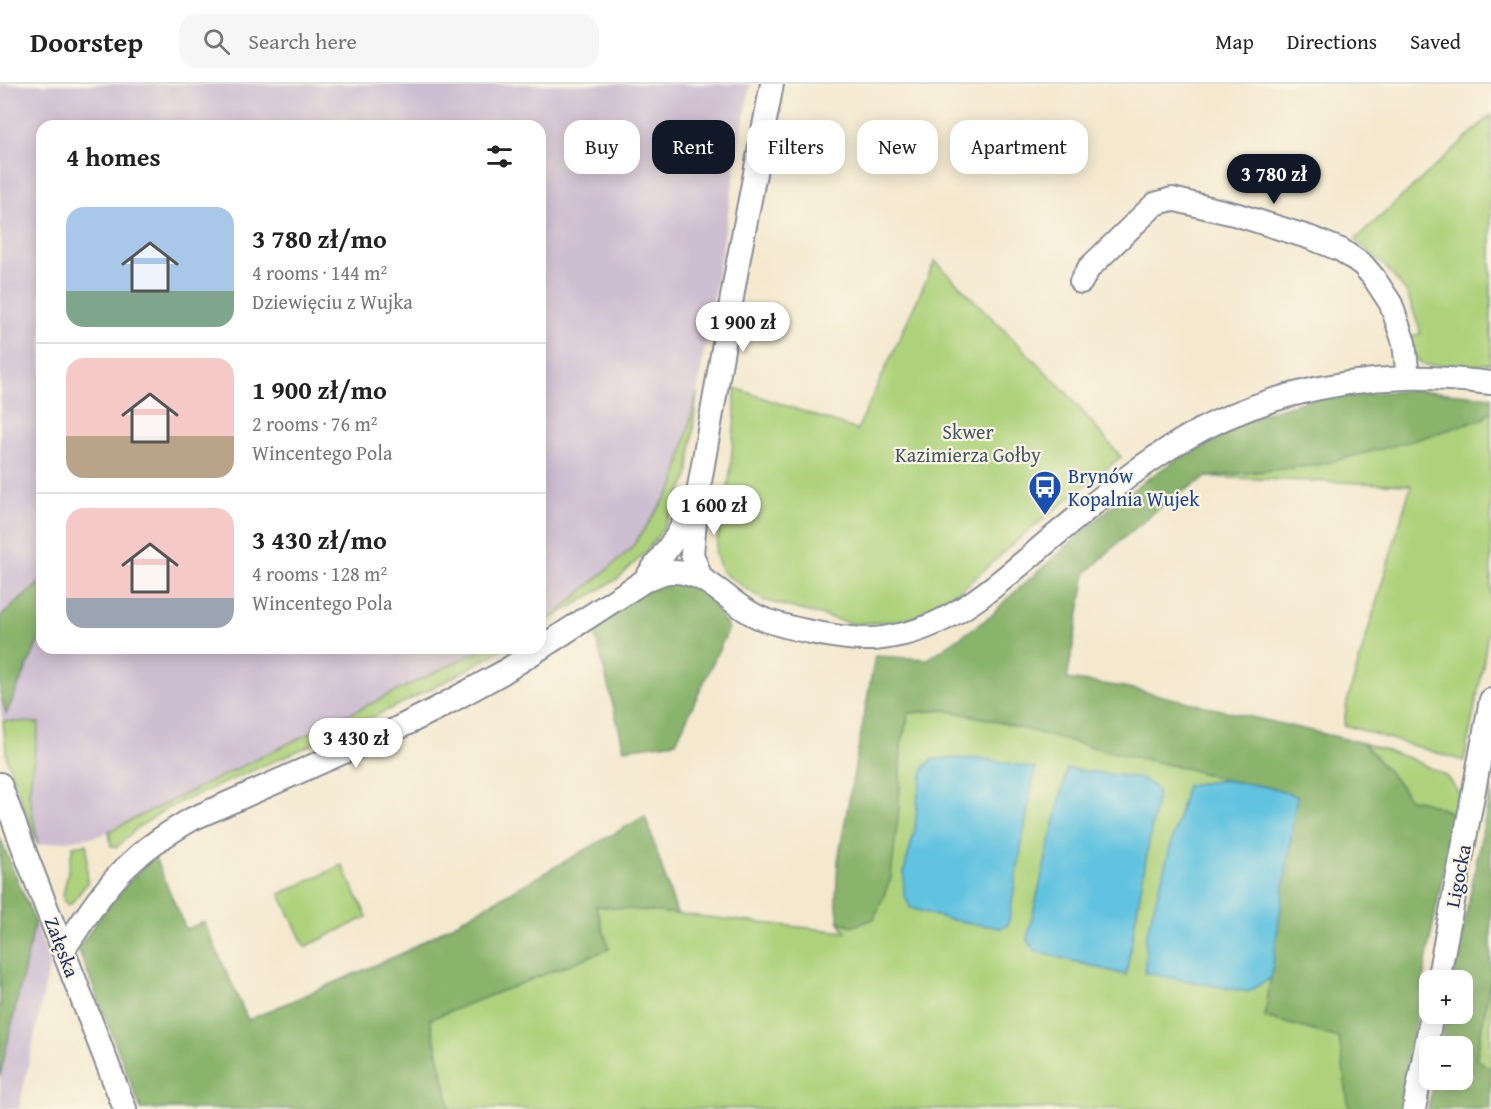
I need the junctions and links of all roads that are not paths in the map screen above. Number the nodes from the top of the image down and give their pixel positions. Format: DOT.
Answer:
graph roads {
  1 [pos="772,84"];
  2 [pos="1081,282"];
  3 [pos="1408,377"];
  4 [pos="1491,383"];
  5 [pos="697,499"];
  6 [pos="701,578"];
  7 [pos="644,581"];
  8 [pos="546,645"];
  9 [pos="533,654"];
  10 [pos="1491,700"];
  11 [pos="0,784"];
  12 [pos="63,950"];
  13 [pos="1440,970"];
  14 [pos="1430,1024"];
  15 [pos="125,1109"];
  16 [pos="1414,1109"];
  1 -- 5 [label="street"];
  2 -- 3 [label="street"];
  3 -- 4 [label="street"];
  3 -- 6 [label="street"];
  5 -- 6 [label="street"];
  5 -- 7 [label="street"];
  6 -- 7 [label="street"];
  7 -- 8 [label="street"];
  9 -- 12 [label="street"];
  10 -- 13 [label="street, Ligocka"];
  11 -- 12 [label="street, Załęska"];
  12 -- 15 [label="street, Załęska"];
  14 -- 16 [label="street"];
}
